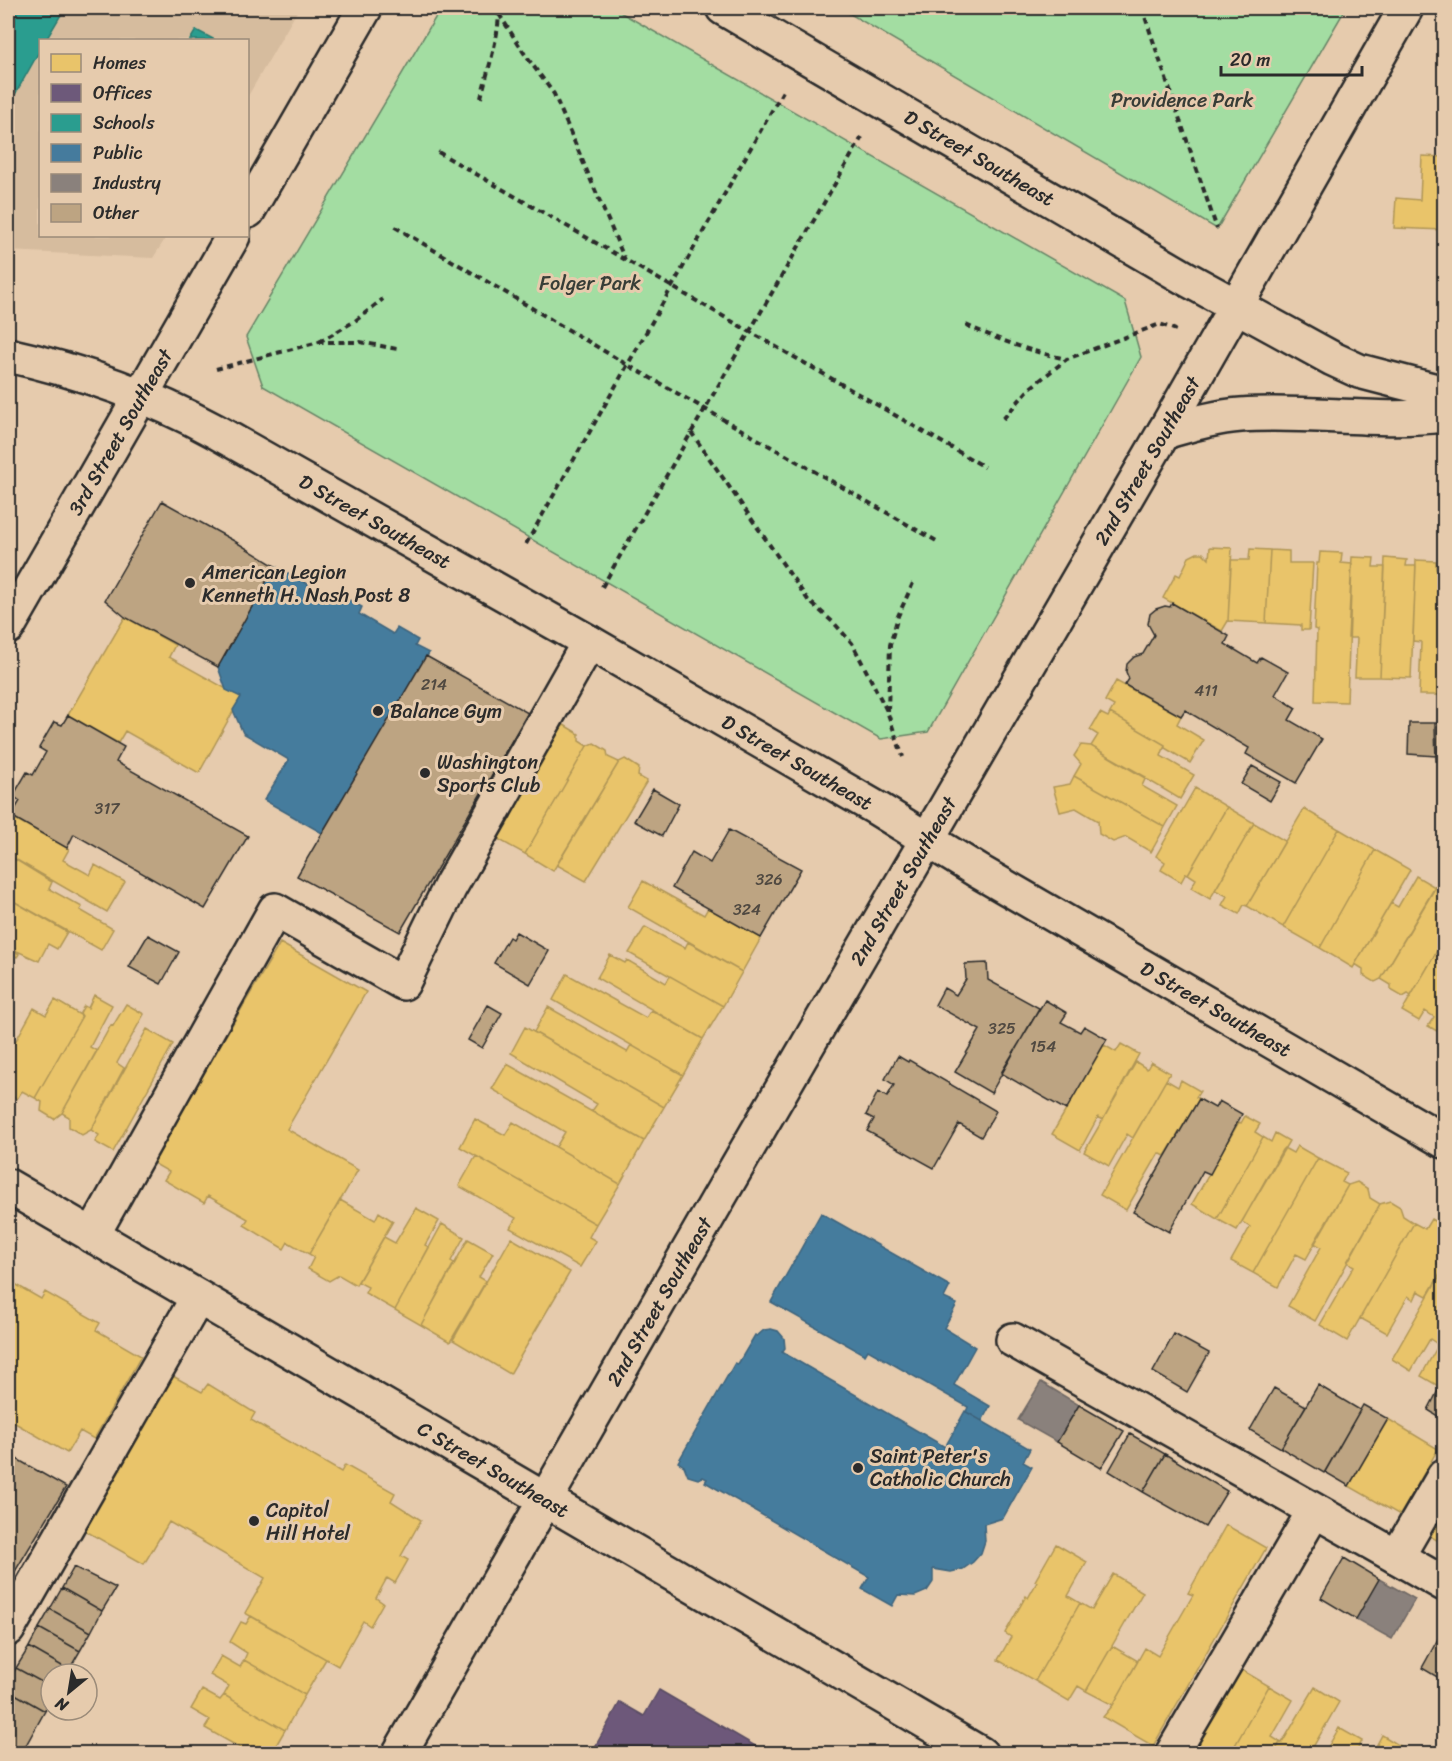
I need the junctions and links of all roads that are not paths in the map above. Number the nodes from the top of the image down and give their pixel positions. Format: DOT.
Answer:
graph roads {
  1 [pos="365,8"];
  2 [pos="723,8"];
  3 [pos="1406,8"];
  4 [pos="249,209"];
  5 [pos="232,237"];
  6 [pos="1236,305"];
  7 [pos="8,355"];
  8 [pos="1444,393"];
  9 [pos="142,396"];
  10 [pos="1444,415"];
  11 [pos="1164,432"];
  12 [pos="8,627"];
  13 [pos="589,642"];
  14 [pos="927,840"];
  15 [pos="1444,1141"];
  16 [pos="8,1186"];
  17 [pos="92,1236"];
  18 [pos="198,1297"];
  19 [pos="1012,1340"];
  20 [pos="1444,1476"];
  21 [pos="546,1500"];
  22 [pos="1314,1511"];
  23 [pos="1396,1557"];
  24 [pos="1444,1584"];
  25 [pos="8,1629"];
  26 [pos="399,1754"];
  27 [pos="981,1754"];
  28 [pos="1172,1754"];
  1 -- 4 [label="street"];
  2 -- 6 [label="street, D Street Southeast"];
  3 -- 6 [label="street, 2nd Street Southeast"];
  5 -- 9 [label="street, 3rd Street Southeast"];
  6 -- 8 [label="street, D Street Southeast"];
  6 -- 11 [label="street, 2nd Street Southeast"];
  7 -- 9 [label="street, D Street Southeast"];
  9 -- 12 [label="street, 3rd Street Southeast"];
  9 -- 13 [label="street, D Street Southeast"];
  10 -- 11 [label="street"];
  11 -- 14 [label="street, 2nd Street Southeast"];
  13 -- 14 [label="street, D Street Southeast"];
  13 -- 17 [label="street"];
  14 -- 15 [label="street, D Street Southeast"];
  14 -- 21 [label="street, 2nd Street Southeast"];
  16 -- 17 [label="street, C Street Southeast"];
  17 -- 18 [label="street, C Street Southeast"];
  18 -- 21 [label="street, C Street Southeast"];
  18 -- 25 [label="street"];
  19 -- 22 [label="street"];
  20 -- 23 [label="street"];
  21 -- 26 [label="street, 2nd Street Southeast"];
  21 -- 27 [label="street, C Street Southeast"];
  22 -- 23 [label="street"];
  22 -- 28 [label="street"];
  23 -- 24 [label="street"];
}
